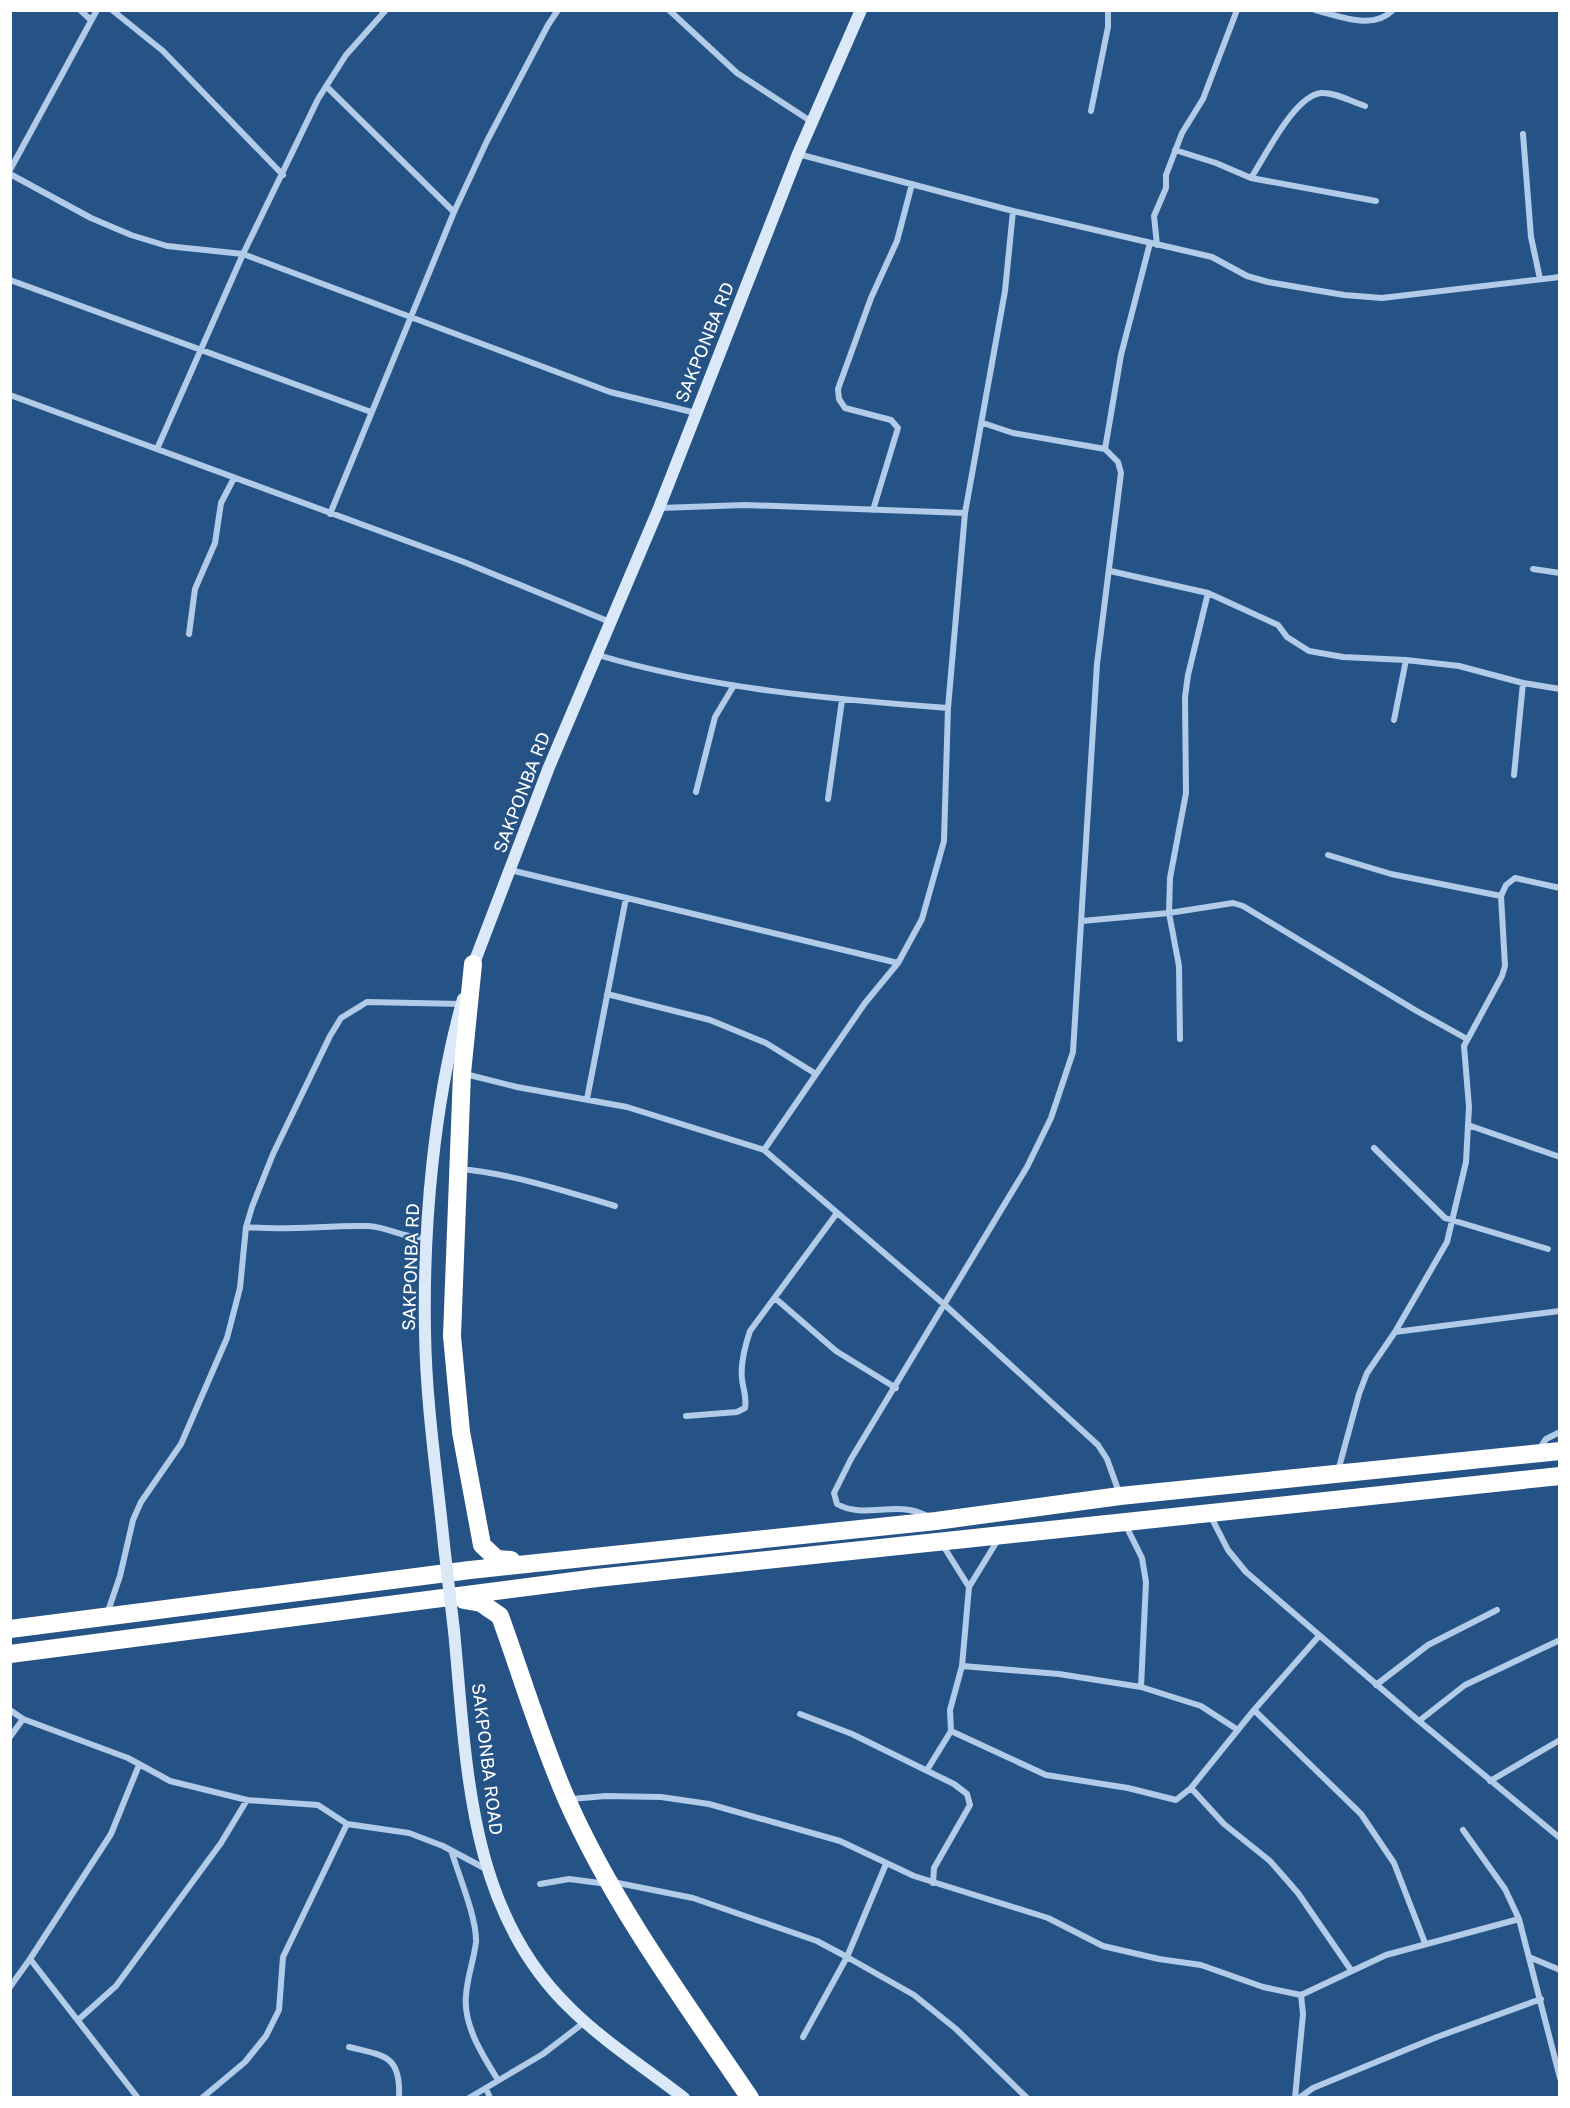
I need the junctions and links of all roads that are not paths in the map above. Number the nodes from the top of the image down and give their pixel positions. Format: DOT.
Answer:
graph roads {
  1 [pos="80,10"];
  2 [pos="98,10"];
  3 [pos="112,10"];
  4 [pos="386,10"];
  5 [pos="558,10"];
  6 [pos="669,10"];
  7 [pos="861,10"];
  8 [pos="1108,10"];
  9 [pos="1237,10"];
  10 [pos="1315,10"];
  11 [pos="1393,10"];
  12 [pos="91,20"];
  13 [pos="326,86"];
  14 [pos="1365,106"];
  15 [pos="1091,111"];
  16 [pos="812,122"];
  17 [pos="1523,134"];
  18 [pos="1174,150"];
  19 [pos="798,154"];
  20 [pos="10,172"];
  21 [pos="283,175"];
  22 [pos="1251,178"];
  23 [pos="912,184"];
  24 [pos="1376,201"];
  25 [pos="1013,211"];
  26 [pos="454,212"];
  27 [pos="1153,244"];
  28 [pos="243,254"];
  29 [pos="1560,277"];
  30 [pos="1540,279"];
  31 [pos="10,280"];
  32 [pos="411,316"];
  33 [pos="202,351"];
  34 [pos="10,395"];
  35 [pos="371,412"];
  36 [pos="696,413"];
  37 [pos="983,423"];
  38 [pos="157,449"];
  39 [pos="1106,449"];
  40 [pos="234,478"];
  41 [pos="659,508"];
  42 [pos="873,510"];
  43 [pos="965,513"];
  44 [pos="330,514"];
  45 [pos="1533,569"];
  46 [pos="1110,571"];
  47 [pos="1560,573"];
  48 [pos="1208,593"];
  49 [pos="612,622"];
  50 [pos="189,634"];
  51 [pos="598,655"];
  52 [pos="1407,660"];
  53 [pos="1523,683"];
  54 [pos="733,687"];
  55 [pos="1560,689"];
  56 [pos="842,700"];
  57 [pos="948,708"];
  58 [pos="1394,720"];
  59 [pos="1514,775"];
  60 [pos="696,792"];
  61 [pos="828,799"];
  62 [pos="1328,855"];
  63 [pos="510,870"];
  64 [pos="1560,888"];
  65 [pos="1501,896"];
  66 [pos="626,898"];
  67 [pos="1169,913"];
  68 [pos="1082,921"];
  69 [pos="898,963"];
  70 [pos="473,964"];
  71 [pos="607,994"];
  72 [pos="462,1004"];
  73 [pos="1180,1039"];
  74 [pos="1467,1039"];
  75 [pos="462,1073"];
  76 [pos="816,1074"];
  77 [pos="587,1099"];
  78 [pos="1468,1125"];
  79 [pos="1374,1148"];
  80 [pos="764,1150"];
  81 [pos="1560,1156"];
  82 [pos="459,1169"];
  83 [pos="615,1206"];
  84 [pos="837,1213"];
  85 [pos="1452,1221"];
  86 [pos="246,1227"];
  87 [pos="426,1237"];
  88 [pos="1548,1249"];
  89 [pos="774,1298"];
  90 [pos="946,1306"];
  91 [pos="1560,1311"];
  92 [pos="1395,1332"];
  93 [pos="896,1388"];
  94 [pos="686,1416"];
  95 [pos="1560,1432"];
  96 [pos="1560,1451"];
  97 [pos="1537,1454"];
  98 [pos="1395,1468"];
  99 [pos="1337,1474"];
  100 [pos="1560,1476"];
  101 [pos="1396,1493"];
  102 [pos="1120,1496"];
  103 [pos="1209,1512"];
  104 [pos="936,1521"];
  105 [pos="1124,1521"];
  106 [pos="1002,1534"];
  107 [pos="940,1541"];
  108 [pos="482,1545"];
  109 [pos="571,1558"];
  110 [pos="568,1581"];
  111 [pos="366,1583"];
  112 [pos="969,1587"];
  113 [pos="379,1606"];
  114 [pos="1497,1610"];
  115 [pos="500,1616"];
  116 [pos="105,1617"];
  117 [pos="10,1629"];
  118 [pos="454,1632"];
  119 [pos="1319,1636"];
  120 [pos="1560,1640"];
  121 [pos="10,1654"];
  122 [pos="962,1665"];
  123 [pos="1376,1685"];
  124 [pos="1141,1687"];
  125 [pos="10,1710"];
  126 [pos="1254,1710"];
  127 [pos="800,1714"];
  128 [pos="23,1719"];
  129 [pos="1419,1721"];
  130 [pos="1238,1730"];
  131 [pos="951,1731"];
  132 [pos="10,1737"];
  133 [pos="1560,1740"];
  134 [pos="139,1765"];
  135 [pos="927,1770"];
  136 [pos="1490,1781"];
  137 [pos="1191,1788"];
  138 [pos="567,1799"];
  139 [pos="247,1800"];
  140 [pos="346,1824"];
  141 [pos="1463,1830"];
  142 [pos="1560,1838"];
  143 [pos="452,1853"];
  144 [pos="886,1864"];
  145 [pos="486,1869"];
  146 [pos="599,1872"];
  147 [pos="582,1879"];
  148 [pos="933,1882"];
  149 [pos="540,1884"];
  150 [pos="1519,1919"];
  151 [pos="1425,1943"];
  152 [pos="847,1957"];
  153 [pos="1529,1957"];
  154 [pos="30,1959"];
  155 [pos="1351,1970"];
  156 [pos="1560,1970"];
  157 [pos="10,1987"];
  158 [pos="1300,1995"];
  159 [pos="1541,1999"];
  160 [pos="78,2020"];
  161 [pos="586,2021"];
  162 [pos="803,2037"];
  163 [pos="349,2047"];
  164 [pos="1560,2078"];
  165 [pos="498,2080"];
  166 [pos="486,2088"];
  167 [pos="138,2097"];
  168 [pos="202,2097"];
  169 [pos="399,2097"];
  170 [pos="469,2097"];
  171 [pos="490,2097"];
  172 [pos="684,2097"];
  173 [pos="750,2097"];
  174 [pos="1027,2097"];
  175 [pos="1297,2097"];
  1 -- 12 [label="street"];
  2 -- 12 [label="street"];
  3 -- 21 [label="street"];
  4 -- 13 [label="street"];
  5 -- 26 [label="street"];
  6 -- 16 [label="street"];
  7 -- 16 [label="main road, SAKPONBA RD"];
  8 -- 15 [label="street"];
  9 -- 18 [label="street"];
  10 -- 11 [label="street"];
  12 -- 20 [label="street"];
  13 -- 21 [label="street"];
  13 -- 26 [label="street"];
  14 -- 22 [label="street"];
  16 -- 19 [label="main road, SAKPONBA RD"];
  17 -- 30 [label="street"];
  18 -- 22 [label="street"];
  18 -- 27 [label="street"];
  19 -- 23 [label="street"];
  19 -- 36 [label="main road, SAKPONBA RD"];
  20 -- 28 [label="street"];
  21 -- 28 [label="street"];
  22 -- 24 [label="street"];
  23 -- 25 [label="street"];
  23 -- 42 [label="street"];
  25 -- 27 [label="street"];
  25 -- 37 [label="street"];
  26 -- 32 [label="street"];
  27 -- 30 [label="street"];
  27 -- 39 [label="street"];
  28 -- 32 [label="street"];
  28 -- 33 [label="street"];
  29 -- 30 [label="street"];
  31 -- 33 [label="street"];
  32 -- 35 [label="street"];
  32 -- 36 [label="street"];
  33 -- 35 [label="street"];
  33 -- 38 [label="street"];
  34 -- 38 [label="street"];
  35 -- 44 [label="street"];
  36 -- 41 [label="main road, SAKPONBA RD"];
  37 -- 39 [label="street"];
  37 -- 43 [label="street"];
  38 -- 40 [label="street"];
  39 -- 46 [label="street"];
  40 -- 44 [label="street"];
  40 -- 50 [label="street"];
  41 -- 42 [label="street"];
  41 -- 49 [label="main road, SAKPONBA RD"];
  42 -- 43 [label="street"];
  43 -- 57 [label="street"];
  44 -- 49 [label="street"];
  45 -- 47 [label="street"];
  46 -- 48 [label="street"];
  46 -- 68 [label="street"];
  48 -- 52 [label="street"];
  48 -- 67 [label="street"];
  49 -- 51 [label="main road, SAKPONBA RD"];
  51 -- 54 [label="street"];
  51 -- 63 [label="main road, SAKPONBA RD"];
  52 -- 53 [label="street"];
  52 -- 58 [label="street"];
  53 -- 55 [label="street"];
  53 -- 59 [label="street"];
  54 -- 56 [label="street"];
  54 -- 60 [label="street"];
  56 -- 57 [label="street"];
  56 -- 61 [label="street"];
  57 -- 69 [label="street"];
  62 -- 65 [label="street"];
  63 -- 66 [label="street"];
  63 -- 70 [label="main road, SAKPONBA RD"];
  64 -- 65 [label="street"];
  65 -- 74 [label="street"];
  66 -- 69 [label="street"];
  66 -- 71 [label="street"];
  67 -- 68 [label="street"];
  67 -- 73 [label="street"];
  67 -- 74 [label="street"];
  68 -- 90 [label="street"];
  69 -- 76 [label="street"];
  70 -- 72 [label="main road, SAKPONBA RD"];
  70 -- 75 [label="highway"];
  71 -- 76 [label="street"];
  71 -- 77 [label="street"];
  72 -- 86 [label="street"];
  72 -- 87 [label="main road, SAKPONBA RD"];
  74 -- 78 [label="street"];
  75 -- 77 [label="street"];
  75 -- 82 [label="highway"];
  76 -- 80 [label="street"];
  77 -- 80 [label="street"];
  78 -- 81 [label="street"];
  78 -- 85 [label="street"];
  79 -- 85 [label="street"];
  80 -- 84 [label="street"];
  82 -- 83 [label="street"];
  82 -- 108 [label="highway"];
  84 -- 89 [label="street"];
  84 -- 90 [label="street"];
  85 -- 88 [label="street"];
  85 -- 92 [label="street"];
  86 -- 87 [label="street"];
  86 -- 116 [label="street"];
  87 -- 118 [label="main road, SAKPONBA RD, bridge"];
  89 -- 93 [label="street"];
  89 -- 94 [label="street"];
  90 -- 93 [label="street"];
  90 -- 102 [label="street"];
  91 -- 92 [label="street"];
  92 -- 99 [label="street"];
  93 -- 104 [label="street"];
  95 -- 97 [label="street"];
  96 -- 97 [label="highway"];
  97 -- 98 [label="highway"];
  98 -- 99 [label="highway"];
  98 -- 101 [label="highway"];
  99 -- 102 [label="highway"];
  100 -- 101 [label="highway"];
  101 -- 103 [label="highway"];
  102 -- 104 [label="highway"];
  103 -- 105 [label="highway"];
  103 -- 119 [label="street"];
  104 -- 109 [label="highway"];
  105 -- 106 [label="highway"];
  105 -- 124 [label="street"];
  106 -- 107 [label="highway"];
  106 -- 112 [label="street"];
  107 -- 110 [label="highway"];
  107 -- 112 [label="street"];
  108 -- 109 [label="highway"];
  108 -- 111 [label="highway"];
  109 -- 111 [label="highway"];
  110 -- 113 [label="highway"];
  110 -- 115 [label="highway"];
  111 -- 116 [label="highway"];
  112 -- 122 [label="street"];
  113 -- 115 [label="highway"];
  113 -- 121 [label="highway"];
  114 -- 123 [label="street"];
  115 -- 138 [label="highway"];
  116 -- 117 [label="highway"];
  118 -- 145 [label="main road, SAKPONBA ROAD"];
  119 -- 123 [label="street"];
  119 -- 126 [label="street"];
  120 -- 129 [label="street"];
  122 -- 124 [label="street"];
  122 -- 131 [label="street"];
  123 -- 129 [label="street"];
  124 -- 130 [label="street"];
  125 -- 128 [label="street"];
  126 -- 130 [label="street"];
  126 -- 151 [label="street"];
  127 -- 135 [label="street"];
  128 -- 132 [label="street"];
  128 -- 134 [label="street"];
  129 -- 136 [label="street"];
  130 -- 137 [label="street"];
  131 -- 135 [label="street"];
  131 -- 137 [label="street"];
  133 -- 136 [label="street"];
  134 -- 139 [label="street"];
  134 -- 154 [label="street"];
  135 -- 148 [label="street"];
  136 -- 142 [label="street"];
  137 -- 155 [label="street"];
  138 -- 144 [label="street"];
  138 -- 146 [label="highway"];
  139 -- 140 [label="street"];
  139 -- 160 [label="street"];
  140 -- 143 [label="street"];
  140 -- 168 [label="street"];
  141 -- 150 [label="street"];
  143 -- 145 [label="street"];
  143 -- 165 [label="street"];
  144 -- 148 [label="street"];
  144 -- 152 [label="street"];
  145 -- 161 [label="main road, SAKPONBA ROAD"];
  146 -- 147 [label="street"];
  146 -- 147 [label="street"];
  146 -- 152 [label="street"];
  146 -- 173 [label="highway"];
  147 -- 149 [label="street"];
  148 -- 158 [label="street"];
  150 -- 151 [label="street"];
  150 -- 153 [label="street"];
  151 -- 155 [label="street"];
  152 -- 162 [label="street"];
  152 -- 174 [label="street"];
  153 -- 156 [label="street"];
  153 -- 159 [label="street"];
  154 -- 157 [label="street"];
  154 -- 160 [label="street"];
  155 -- 158 [label="street"];
  158 -- 175 [label="street"];
  159 -- 164 [label="street"];
  159 -- 175 [label="street"];
  160 -- 167 [label="street"];
  161 -- 165 [label="street"];
  161 -- 172 [label="main road, SAKPONBA ROAD"];
  163 -- 169 [label="street"];
  165 -- 166 [label="street"];
  166 -- 170 [label="street"];
  166 -- 171 [label="street"];
}
